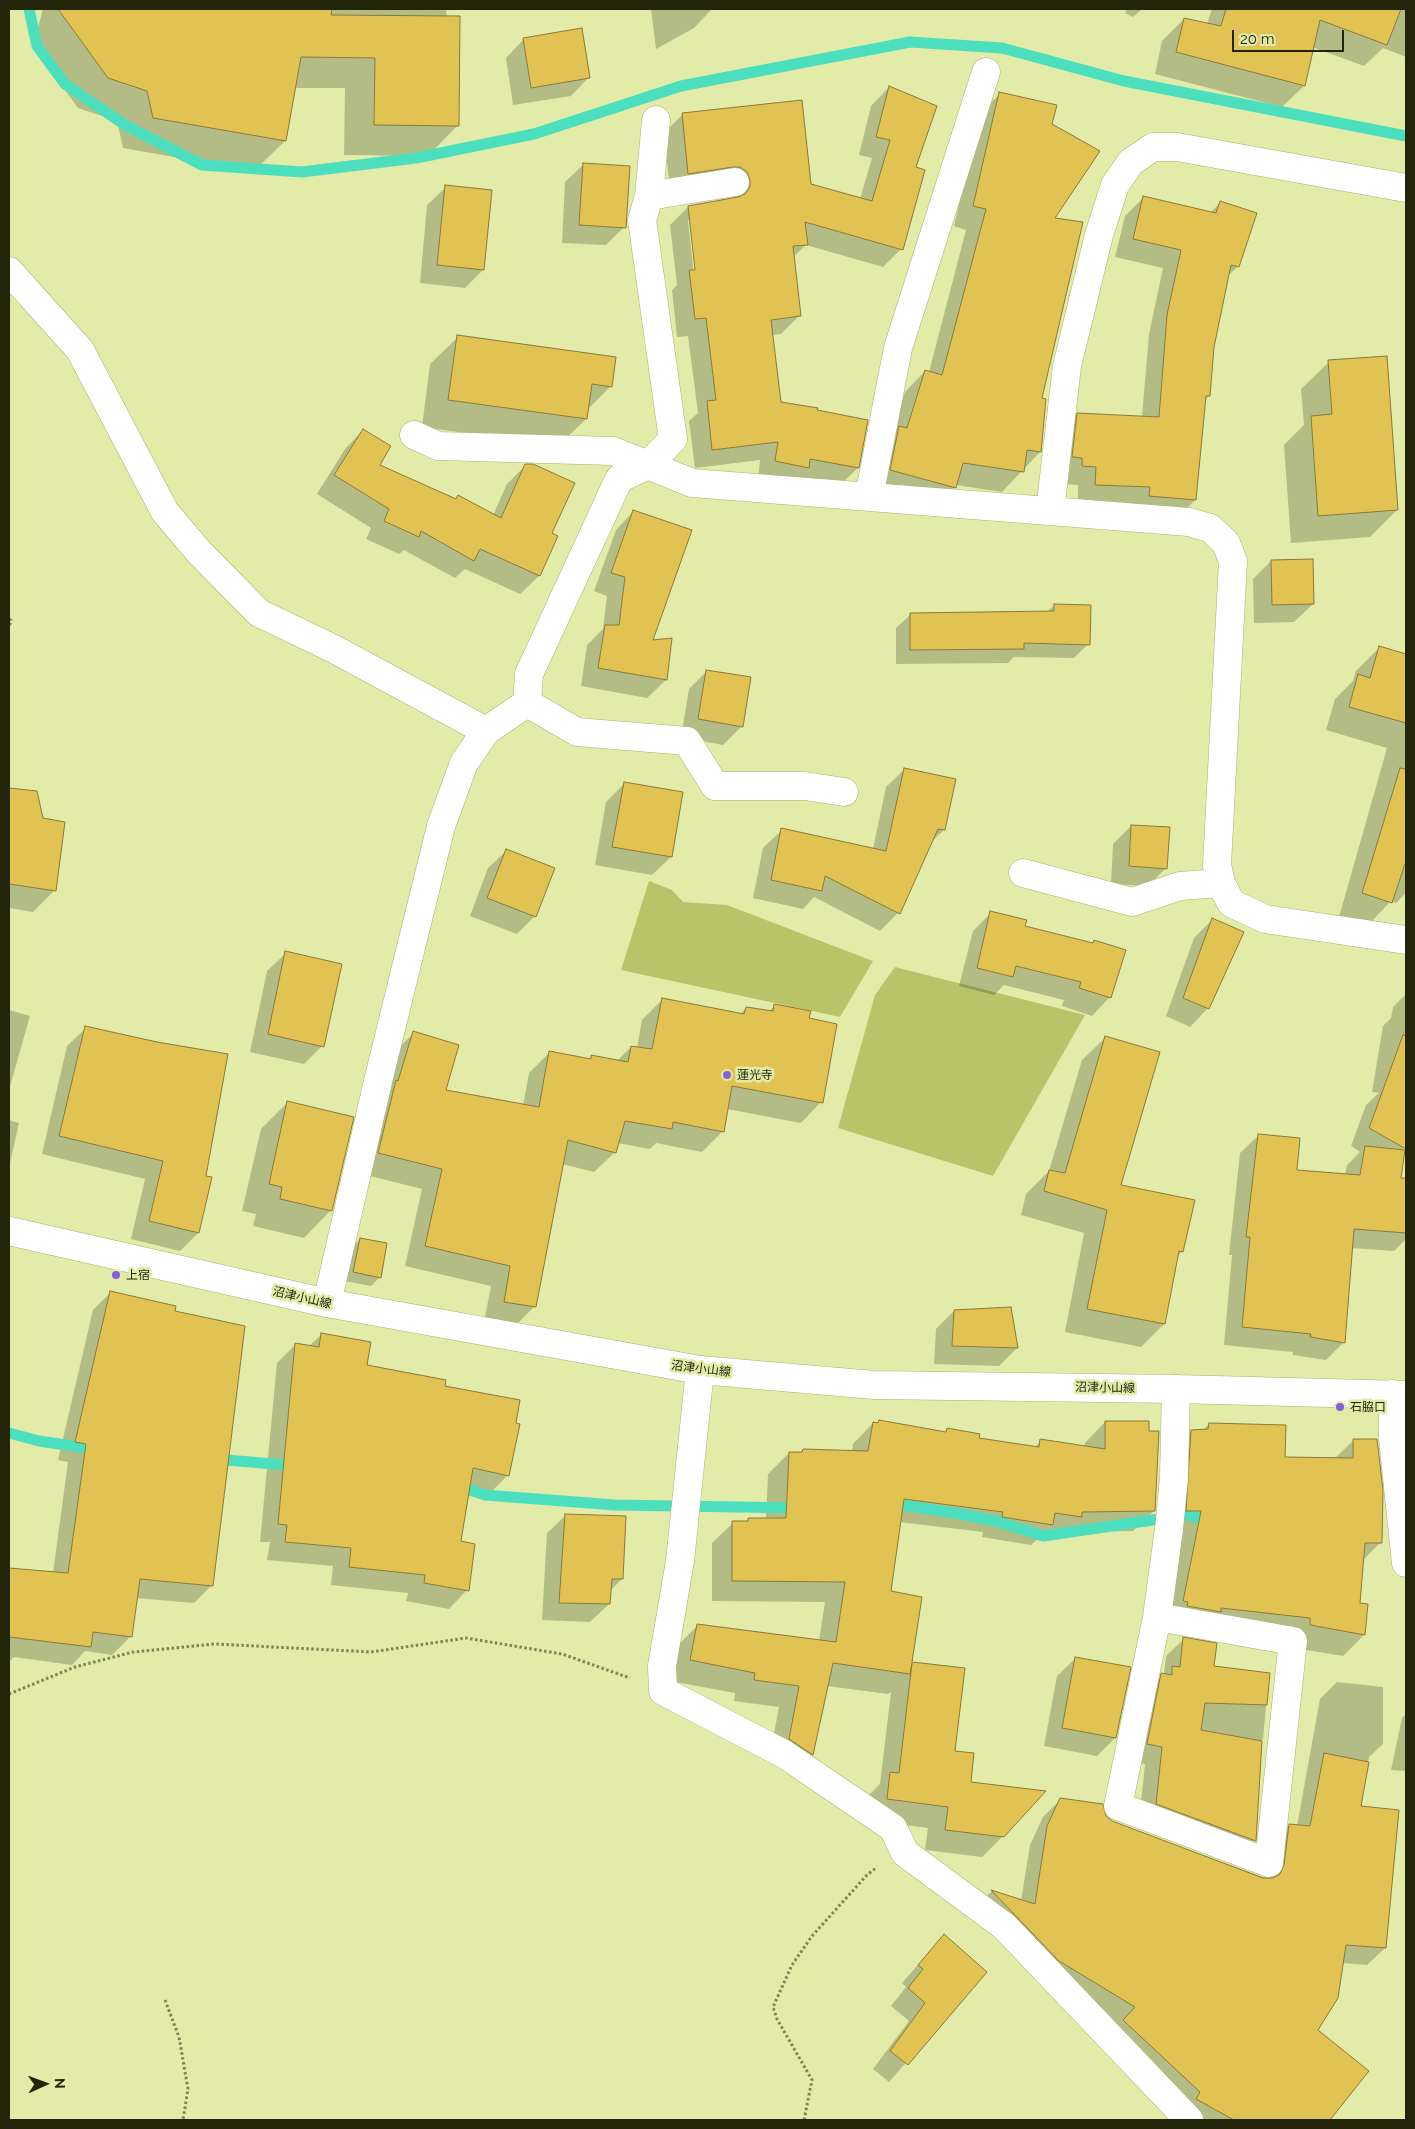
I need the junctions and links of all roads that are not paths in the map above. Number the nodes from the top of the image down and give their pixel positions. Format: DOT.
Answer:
graph roads {
  1 [pos="986,72"];
  2 [pos="656,120"];
  3 [pos="735,182"];
  4 [pos="1406,188"];
  5 [pos="649,196"];
  6 [pos="9,272"];
  7 [pos="414,435"];
  8 [pos="648,465"];
  9 [pos="869,497"];
  10 [pos="1050,511"];
  11 [pos="527,703"];
  12 [pos="486,731"];
  13 [pos="844,792"];
  14 [pos="1023,873"];
  15 [pos="1221,883"];
  16 [pos="1406,940"];
  17 [pos="9,1230"];
  18 [pos="327,1304"];
  19 [pos="700,1370"];
  20 [pos="1176,1388"];
  21 [pos="1400,1394"];
  22 [pos="1406,1563"];
  23 [pos="1157,1616"];
  24 [pos="1189,2120"];
  1 -- 9 [label="street"];
  2 -- 5 [label="street"];
  3 -- 5 [label="street"];
  4 -- 10 [label="street"];
  5 -- 8 [label="street"];
  6 -- 12 [label="street"];
  7 -- 8 [label="street"];
  8 -- 9 [label="street"];
  8 -- 11 [label="street"];
  9 -- 10 [label="street"];
  10 -- 15 [label="street"];
  11 -- 12 [label="street"];
  11 -- 13 [label="street"];
  12 -- 18 [label="street"];
  14 -- 15 [label="street"];
  15 -- 16 [label="street"];
  17 -- 18 [label="street, 沼津小山線"];
  18 -- 19 [label="street, 沼津小山線"];
  19 -- 20 [label="street, 沼津小山線"];
  19 -- 24 [label="street"];
  20 -- 21 [label="street, 沼津小山線"];
  20 -- 23 [label="street"];
  21 -- 22 [label="street"];
  23 -- 23 [label="street"];
}
